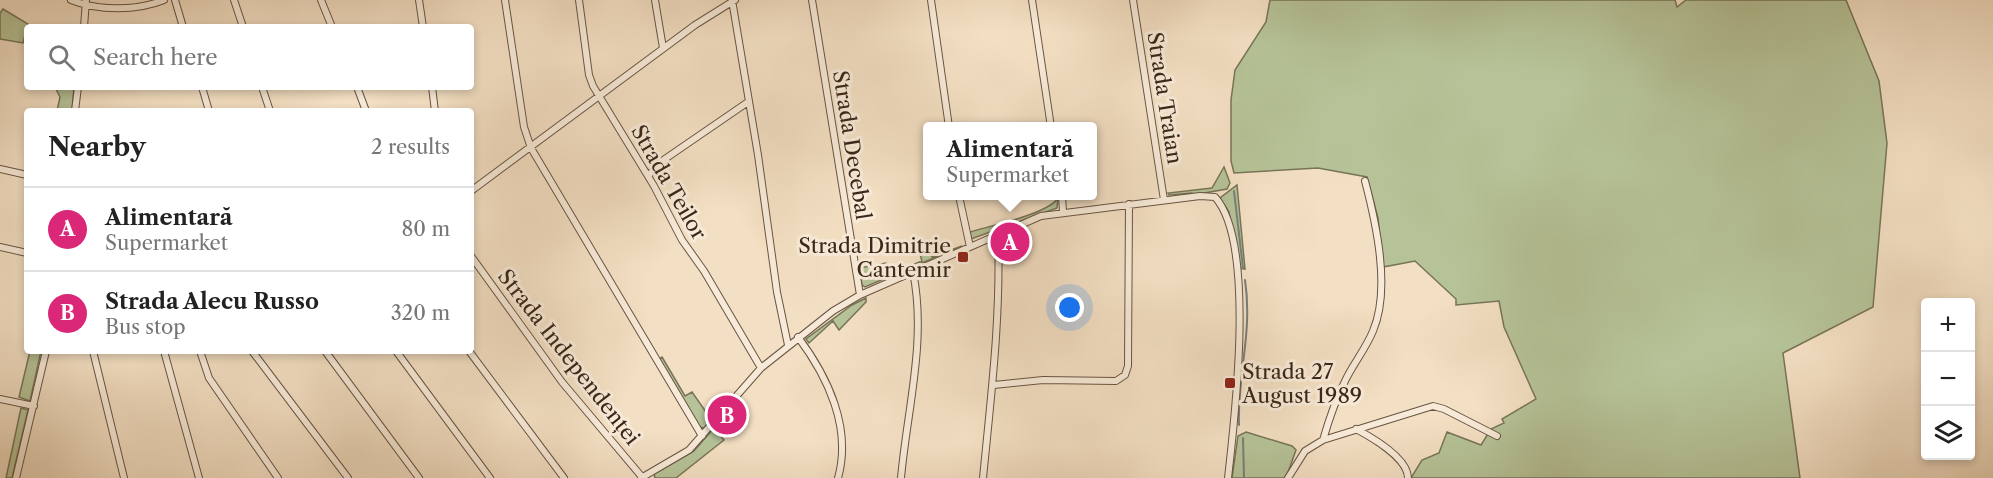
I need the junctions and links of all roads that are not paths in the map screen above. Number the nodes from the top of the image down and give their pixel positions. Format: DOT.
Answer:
graph roads {
  1 [pos="71,0"];
  2 [pos="164,0"];
  3 [pos="175,0"];
  4 [pos="234,0"];
  5 [pos="321,0"];
  6 [pos="419,0"];
  7 [pos="505,0"];
  8 [pos="579,0"];
  9 [pos="655,0"];
  10 [pos="733,0"];
  11 [pos="812,0"];
  12 [pos="931,0"];
  13 [pos="1032,0"];
  14 [pos="1133,0"];
  15 [pos="86,3"];
  16 [pos="84,24"];
  17 [pos="182,24"];
  18 [pos="242,24"];
  19 [pos="331,24"];
  20 [pos="423,24"];
  21 [pos="663,48"];
  22 [pos="78,90"];
  23 [pos="203,90"];
  24 [pos="263,90"];
  25 [pos="358,90"];
  26 [pos="432,90"];
  27 [pos="599,97"];
  28 [pos="748,102"];
  29 [pos="75,108"];
  30 [pos="208,108"];
  31 [pos="269,108"];
  32 [pos="365,108"];
  33 [pos="435,108"];
  34 [pos="948,122"];
  35 [pos="1050,122"];
  36 [pos="531,148"];
  37 [pos="0,169"];
  38 [pos="24,174"];
  39 [pos="648,176"];
  40 [pos="1365,181"];
  41 [pos="474,189"];
  42 [pos="960,200"];
  43 [pos="1062,200"];
  44 [pos="1164,200"];
  45 [pos="1129,204"];
  46 [pos="1063,212"];
  47 [pos="998,234"];
  48 [pos="0,247"];
  49 [pos="970,247"];
  50 [pos="24,252"];
  51 [pos="474,260"];
  52 [pos="913,272"];
  53 [pos="860,295"];
  54 [pos="798,337"];
  55 [pos="788,345"];
  56 [pos="45,354"];
  57 [pos="94,354"];
  58 [pos="165,354"];
  59 [pos="201,354"];
  60 [pos="254,354"];
  61 [pos="327,354"];
  62 [pos="398,354"];
  63 [pos="471,354"];
  64 [pos="761,368"];
  65 [pos="994,385"];
  66 [pos="0,399"];
  67 [pos="34,406"];
  68 [pos="1356,429"];
  69 [pos="702,436"];
  70 [pos="1497,436"];
  71 [pos="1323,440"];
  72 [pos="646,477"];
  73 [pos="16,478"];
  74 [pos="124,478"];
  75 [pos="199,478"];
  76 [pos="278,478"];
  77 [pos="348,478"];
  78 [pos="418,478"];
  79 [pos="490,478"];
  80 [pos="564,478"];
  81 [pos="838,478"];
  82 [pos="901,478"];
  83 [pos="983,478"];
  84 [pos="1228,478"];
  85 [pos="1288,478"];
  86 [pos="1408,478"];
  1 -- 15 [label="street"];
  2 -- 15 [label="street"];
  3 -- 17 [label="street"];
  4 -- 18 [label="street"];
  5 -- 19 [label="street"];
  6 -- 20 [label="street"];
  7 -- 36 [label="street"];
  8 -- 27 [label="street, Strada Teilor"];
  9 -- 21 [label="street"];
  10 -- 21 [label="street"];
  10 -- 28 [label="street"];
  11 -- 53 [label="street, Strada Decebal"];
  12 -- 34 [label="street"];
  13 -- 35 [label="street"];
  14 -- 44 [label="street, Strada Traian"];
  15 -- 16 [label="street"];
  21 -- 27 [label="street"];
  22 -- 29 [label="street"];
  23 -- 30 [label="street"];
  24 -- 31 [label="street"];
  25 -- 32 [label="street"];
  26 -- 33 [label="street"];
  27 -- 36 [label="street"];
  27 -- 39 [label="street, Strada Teilor"];
  28 -- 39 [label="street"];
  28 -- 55 [label="street"];
  36 -- 41 [label="street"];
  36 -- 69 [label="street"];
  37 -- 38 [label="street"];
  39 -- 64 [label="street, Strada Teilor"];
  40 -- 71 [label="street"];
  42 -- 49 [label="street"];
  43 -- 46 [label="street"];
  44 -- 45 [label="street"];
  44 -- 84 [label="street"];
  45 -- 46 [label="street"];
  45 -- 65 [label="street"];
  46 -- 47 [label="street"];
  47 -- 49 [label="street"];
  47 -- 65 [label="street"];
  48 -- 50 [label="street"];
  49 -- 52 [label="street"];
  51 -- 72 [label="street, Strada Independenței"];
  52 -- 53 [label="street"];
  52 -- 82 [label="street"];
  53 -- 54 [label="street"];
  54 -- 55 [label="street"];
  54 -- 81 [label="street"];
  55 -- 64 [label="street"];
  56 -- 67 [label="street"];
  57 -- 74 [label="street"];
  58 -- 75 [label="street"];
  59 -- 76 [label="street"];
  60 -- 77 [label="street"];
  61 -- 78 [label="street"];
  62 -- 79 [label="street"];
  63 -- 80 [label="street"];
  64 -- 69 [label="street"];
  65 -- 83 [label="street"];
  66 -- 67 [label="street"];
  67 -- 73 [label="street"];
  68 -- 70 [label="street"];
  68 -- 71 [label="street"];
  68 -- 86 [label="street"];
  69 -- 72 [label="street"];
  71 -- 85 [label="street"];
}
